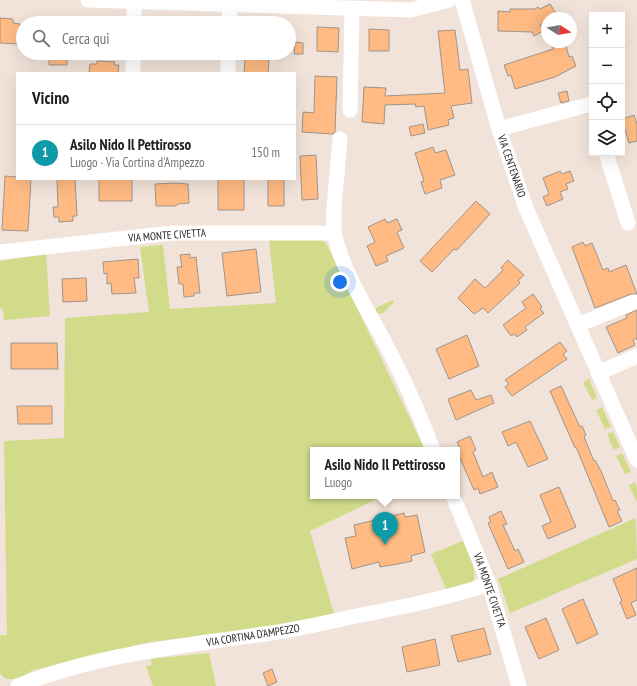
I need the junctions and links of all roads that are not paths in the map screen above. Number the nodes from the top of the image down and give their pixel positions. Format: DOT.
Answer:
graph roads {
  1 [pos="88,0"];
  2 [pos="449,0"];
  3 [pos="462,0"];
  4 [pos="134,1"];
  5 [pos="238,2"];
  6 [pos="352,8"];
  7 [pos="134,16"];
  8 [pos="232,16"];
  9 [pos="133,60"];
  10 [pos="228,60"];
  11 [pos="133,72"];
  12 [pos="228,72"];
  13 [pos="589,105"];
  14 [pos="350,110"];
  15 [pos="499,129"];
  16 [pos="340,139"];
  17 [pos="607,156"];
  18 [pos="628,223"];
  19 [pos="334,233"];
  20 [pos="0,252"];
  21 [pos="634,302"];
  22 [pos="578,325"];
  23 [pos="637,356"];
  24 [pos="598,373"];
  25 [pos="432,447"];
  26 [pos="637,460"];
  27 [pos="454,499"];
  28 [pos="489,584"];
  29 [pos="18,686"];
  30 [pos="519,686"];
  1 -- 4 [label="street"];
  2 -- 6 [label="street"];
  3 -- 15 [label="street, VIA CENTENARIO"];
  4 -- 5 [label="street"];
  4 -- 7 [label="street"];
  5 -- 6 [label="street"];
  5 -- 8 [label="street"];
  6 -- 14 [label="street"];
  9 -- 11 [label="street"];
  10 -- 12 [label="street"];
  13 -- 15 [label="street"];
  15 -- 22 [label="street, VIA CENTENARIO"];
  16 -- 19 [label="street"];
  17 -- 18 [label="street"];
  19 -- 20 [label="street, VIA MONTE CIVETTA"];
  19 -- 25 [label="street"];
  21 -- 22 [label="street"];
  22 -- 24 [label="street, VIA CENTENARIO"];
  23 -- 24 [label="street"];
  24 -- 26 [label="street, VIA CENTENARIO"];
  27 -- 28 [label="street, VIA MONTE CIVETTA"];
  28 -- 29 [label="street, VIA CORTINA D'AMPEZZO"];
  28 -- 30 [label="street, VIA MONTE CIVETTA"];
}
